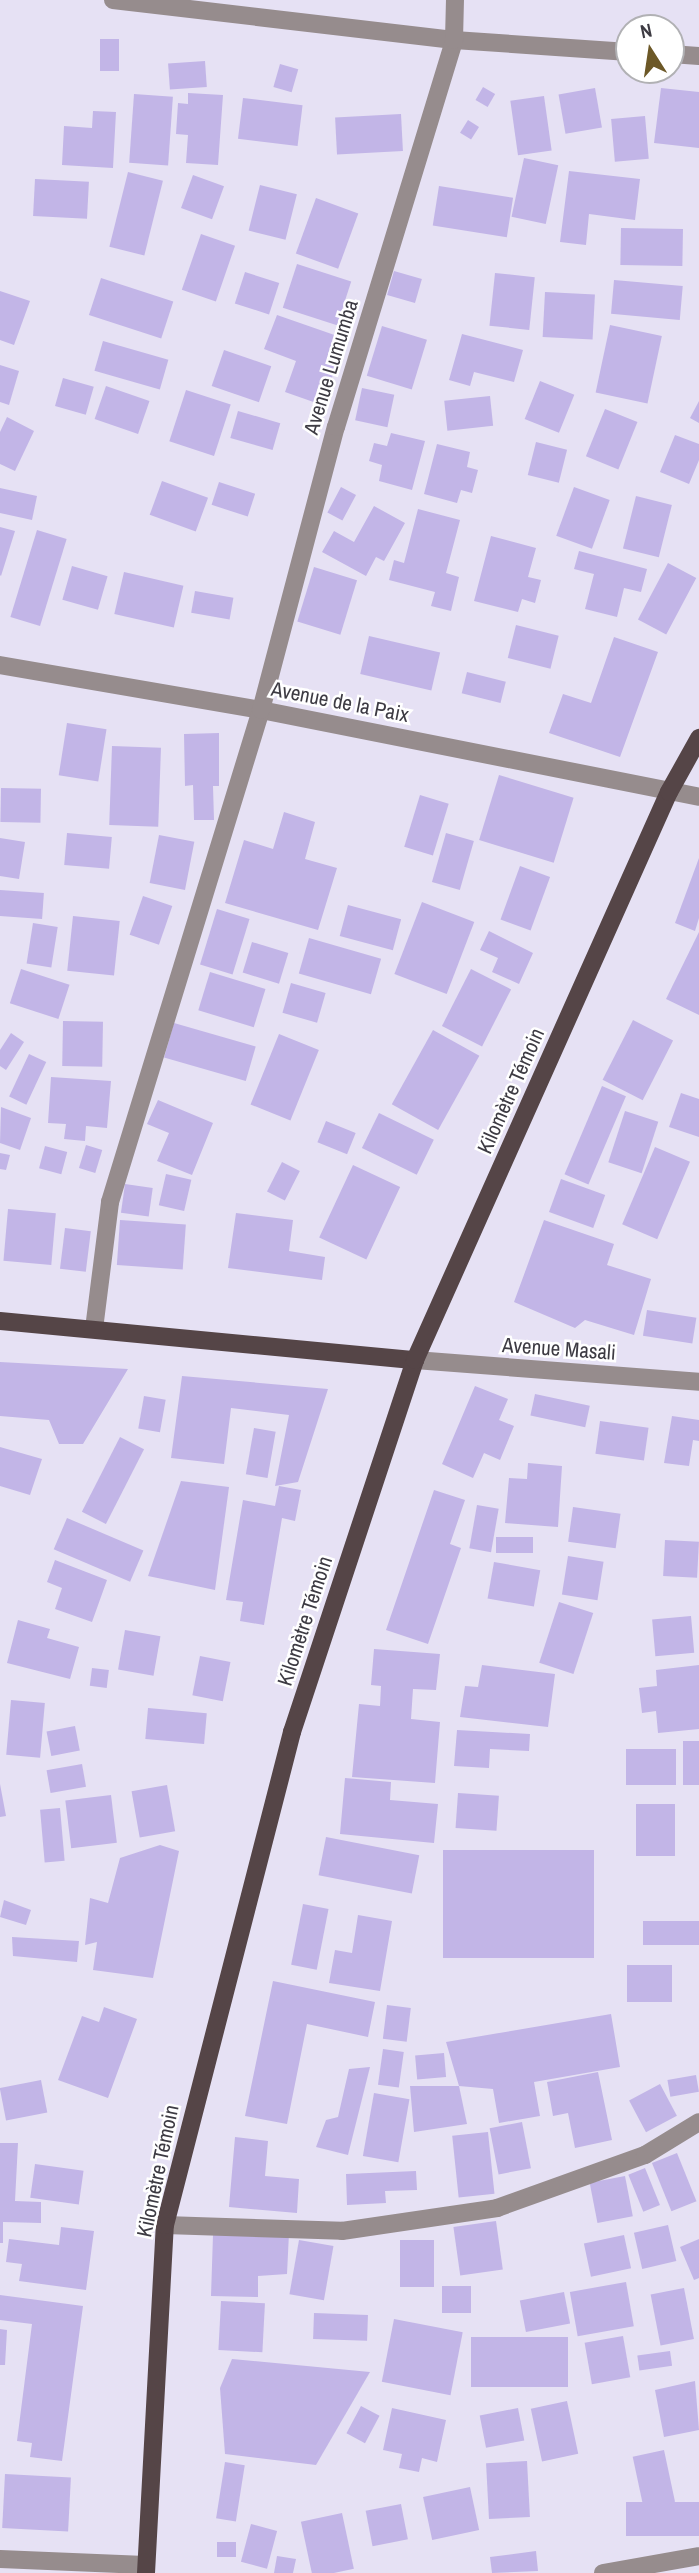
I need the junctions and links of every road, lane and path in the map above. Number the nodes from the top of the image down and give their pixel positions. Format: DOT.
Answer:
graph roads {
  1 [pos="113,0"];
  2 [pos="455,0"];
  3 [pos="454,40"];
  4 [pos="615,51"];
  5 [pos="0,664"];
  6 [pos="261,709"];
  7 [pos="699,738"];
  8 [pos="669,792"];
  9 [pos="699,797"];
  10 [pos="0,1321"];
  11 [pos="94,1329"];
  12 [pos="415,1360"];
  13 [pos="699,1382"];
  14 [pos="699,2122"];
  15 [pos="165,2225"];
  16 [pos="699,2556"];
  17 [pos="0,2559"];
  18 [pos="146,2569"];
  19 [pos="603,2573"];
  1 -- 3 [label="street"];
  2 -- 3 [label="street, Avenue Lumumba"];
  3 -- 4 [label="street"];
  3 -- 6 [label="street, Avenue Lumumba"];
  5 -- 6 [label="street, Avenue de la Paix"];
  6 -- 8 [label="street, Avenue de la Paix"];
  6 -- 11 [label="street, Avenue Lumumba"];
  7 -- 8 [label="main road, Kilomètre Témoin"];
  8 -- 9 [label="street, Avenue de la Paix"];
  8 -- 12 [label="main road, Kilomètre Témoin"];
  10 -- 11 [label="main road"];
  11 -- 12 [label="main road"];
  12 -- 13 [label="street, Avenue Masali"];
  12 -- 15 [label="main road, Kilomètre Témoin"];
  14 -- 15 [label="street"];
  15 -- 18 [label="main road, Kilomètre Témoin"];
  16 -- 19 [label="street"];
  17 -- 18 [label="street"];
}
